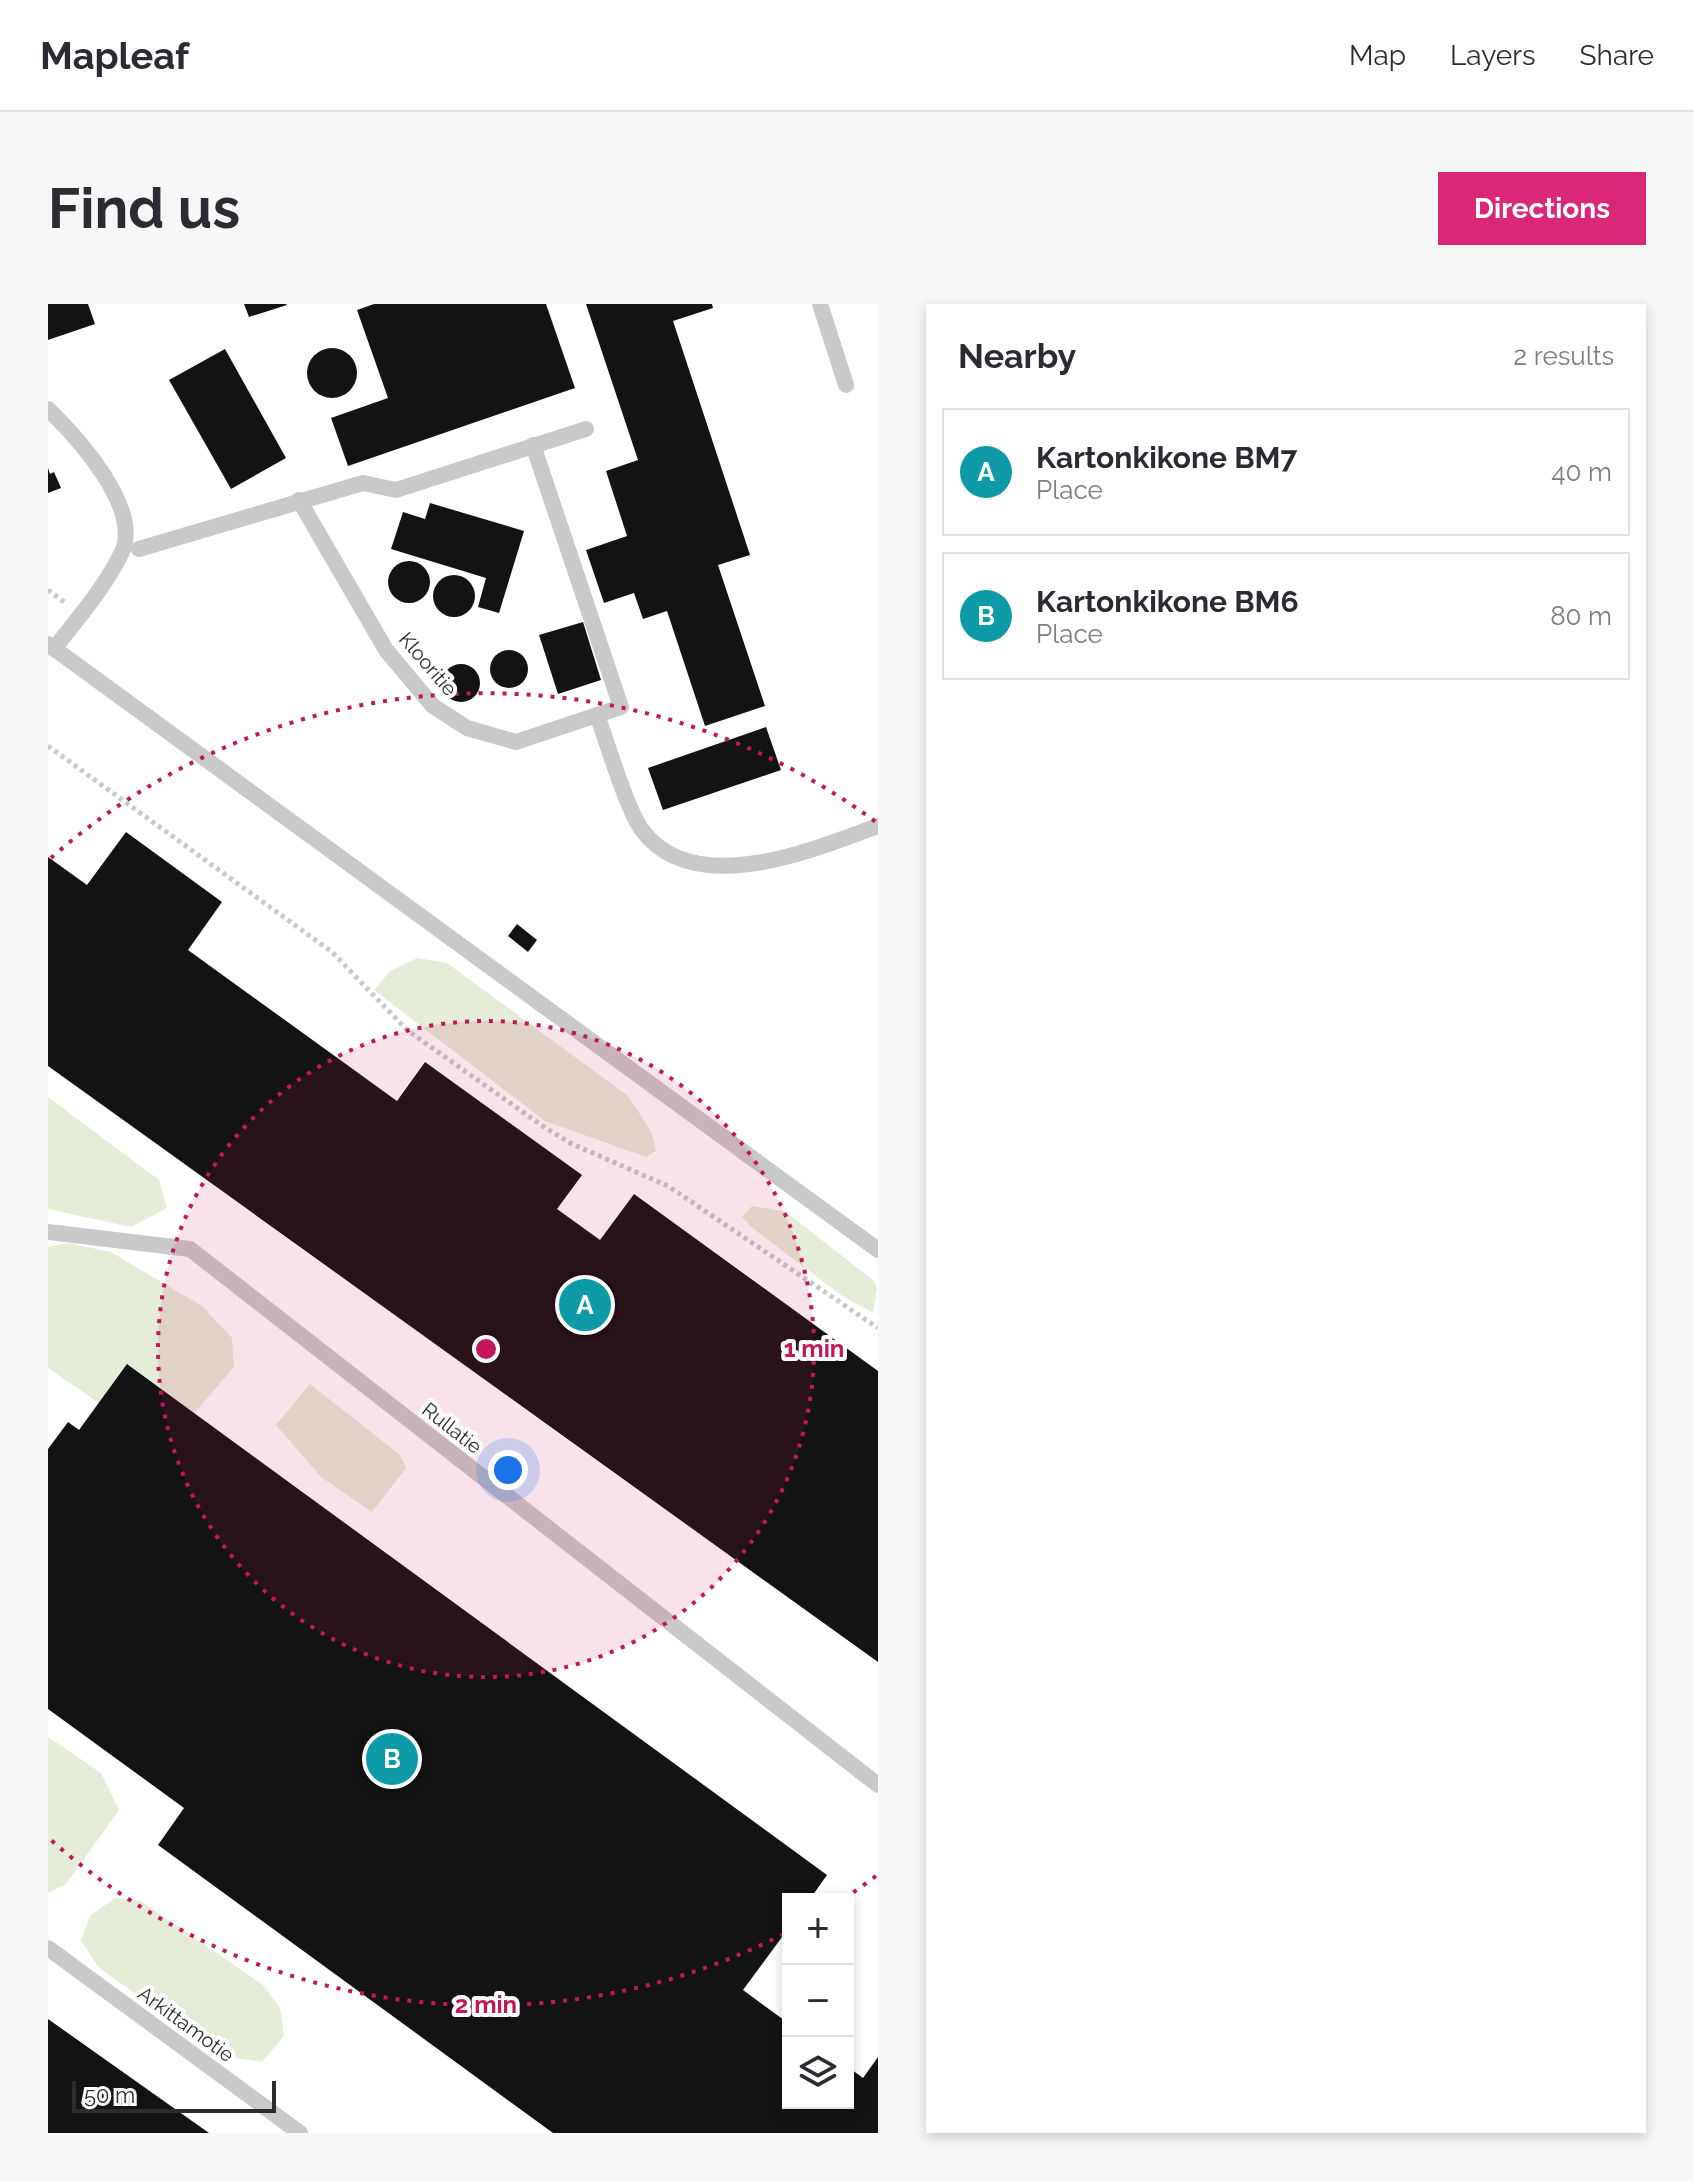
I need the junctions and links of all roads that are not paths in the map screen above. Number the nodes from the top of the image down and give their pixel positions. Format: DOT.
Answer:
graph roads {
  1 [pos="820,304"];
  2 [pos="846,385"];
  3 [pos="48,409"];
  4 [pos="586,429"];
  5 [pos="533,445"];
  6 [pos="299,500"];
  7 [pos="139,549"];
  8 [pos="51,646"];
  9 [pos="597,715"];
  10 [pos="878,826"];
  11 [pos="48,1232"];
  12 [pos="878,1250"];
  13 [pos="878,1785"];
  14 [pos="48,1948"];
  15 [pos="300,2133"];
  1 -- 2 [label="lane"];
  3 -- 8 [label="lane"];
  4 -- 5 [label="lane"];
  5 -- 6 [label="lane"];
  5 -- 9 [label="lane"];
  6 -- 7 [label="lane"];
  6 -- 9 [label="lane, Klooritie"];
  8 -- 12 [label="lane"];
  9 -- 10 [label="lane"];
  11 -- 13 [label="lane, Rullatie"];
  14 -- 15 [label="lane, Arkittamotie"];
}
